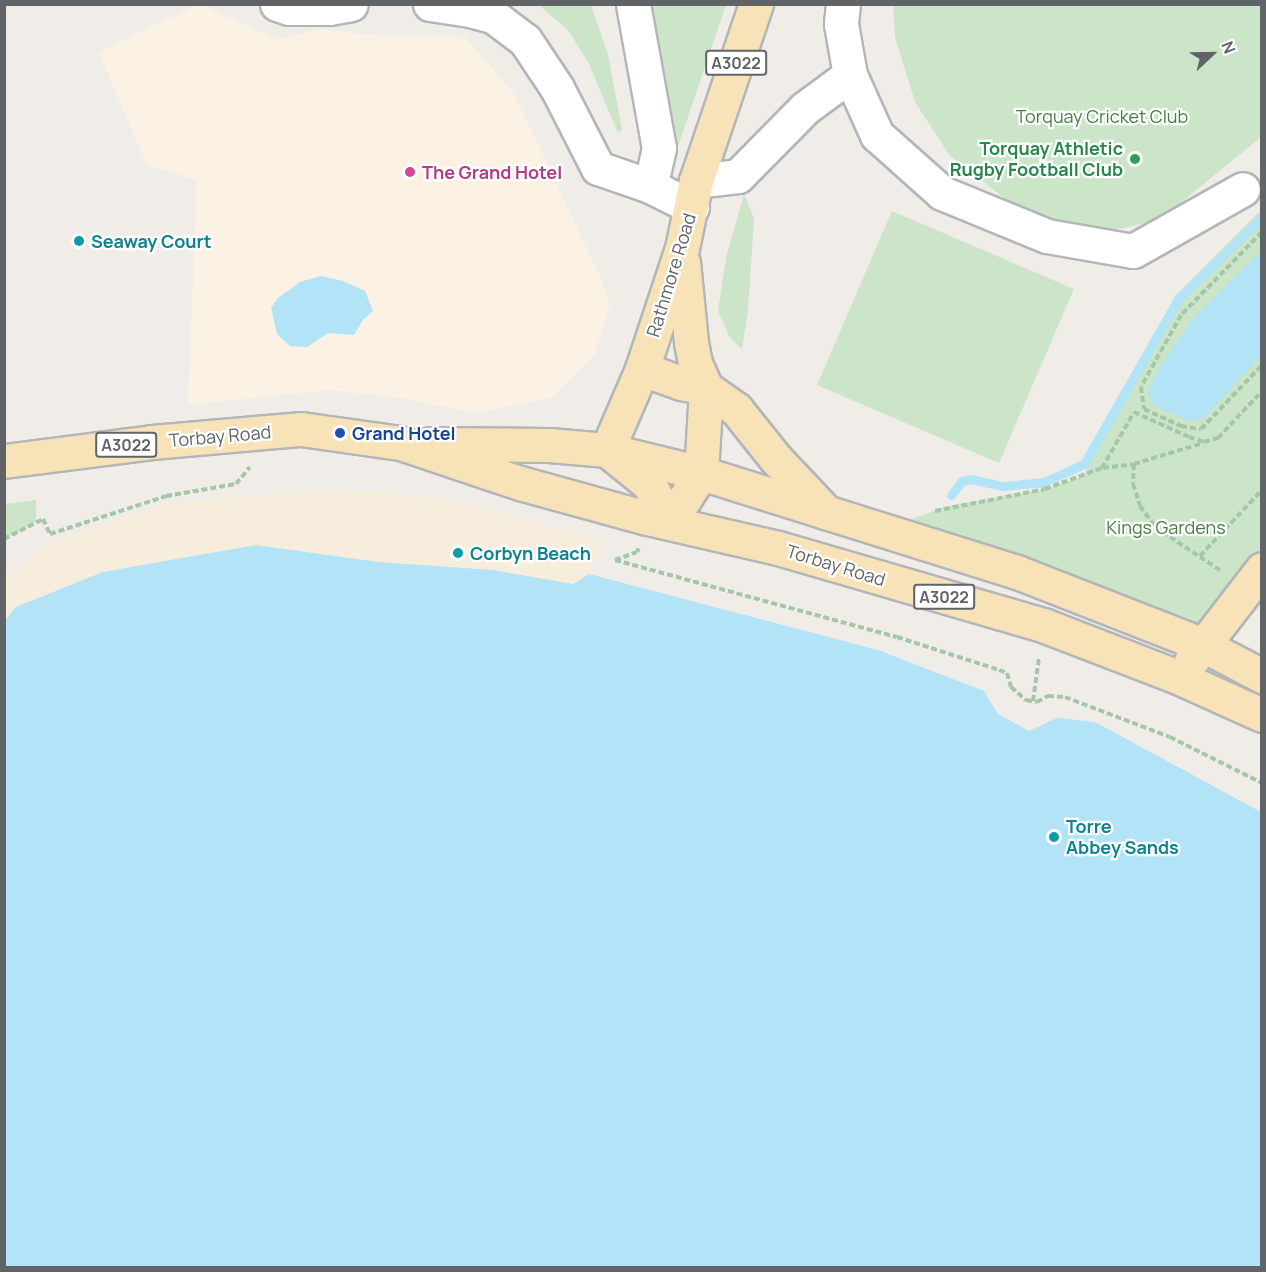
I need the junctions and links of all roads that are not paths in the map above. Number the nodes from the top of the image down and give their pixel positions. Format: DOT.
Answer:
graph roads {
  1 [pos="277,4"];
  2 [pos="351,4"];
  3 [pos="430,4"];
  4 [pos="633,4"];
  5 [pos="756,4"];
  6 [pos="843,4"];
  7 [pos="850,75"];
  8 [pos="650,186"];
  9 [pos="1243,189"];
  10 [pos="694,194"];
  11 [pos="682,248"];
  12 [pos="642,369"];
  13 [pos="706,388"];
  14 [pos="401,443"];
  15 [pos="607,450"];
  16 [pos="4,461"];
  17 [pos="700,473"];
  18 [pos="828,514"];
  19 [pos="670,522"];
  20 [pos="1262,569"];
  21 [pos="1203,645"];
  22 [pos="1262,676"];
  23 [pos="1180,678"];
  24 [pos="1262,715"];
  1 -- 2 [label="street"];
  3 -- 8 [label="street"];
  4 -- 8 [label="street"];
  5 -- 10 [label="main road, Rathmore Road / A3022"];
  6 -- 7 [label="street"];
  7 -- 9 [label="street"];
  7 -- 10 [label="street"];
  8 -- 10 [label="street"];
  10 -- 11 [label="main road, Rathmore Road / A3022"];
  11 -- 12 [label="main road, Rathmore Road / A3022"];
  11 -- 13 [label="main road, A3022"];
  12 -- 13 [label="main road, A3022"];
  12 -- 15 [label="main road, Rathmore Road / A3022"];
  13 -- 17 [label="main road, A3022"];
  13 -- 18 [label="main road, A3022"];
  14 -- 15 [label="main road, Torbay Road / A3022"];
  14 -- 16 [label="main road, Torbay Road / A3022"];
  14 -- 19 [label="main road, Torbay Road / A3022"];
  15 -- 17 [label="main road, Torbay Road / A3022"];
  15 -- 19 [label="main road"];
  17 -- 18 [label="main road, Torbay Road / A3022"];
  17 -- 19 [label="main road, A3022"];
  18 -- 21 [label="main road, Torbay Road / A3022"];
  19 -- 23 [label="main road, Torbay Road / A3022"];
  20 -- 21 [label="main road"];
  21 -- 22 [label="main road, Torbay Road"];
  21 -- 23 [label="main road"];
  23 -- 24 [label="main road, Torbay Road"];
}
